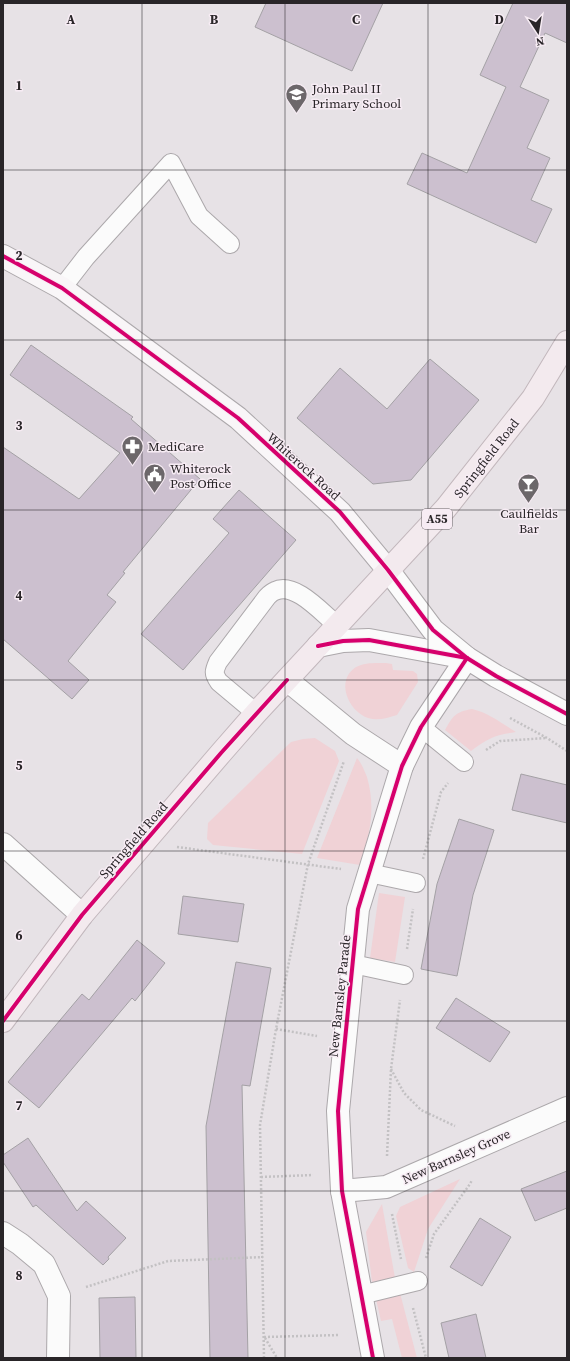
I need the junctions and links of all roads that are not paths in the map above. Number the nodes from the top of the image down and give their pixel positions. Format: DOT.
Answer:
graph roads {
  1 [pos="230,244"];
  2 [pos="3,256"];
  3 [pos="62,288"];
  4 [pos="567,342"];
  5 [pos="388,570"];
  6 [pos="337,626"];
  7 [pos="318,646"];
  8 [pos="467,658"];
  9 [pos="287,680"];
  10 [pos="256,713"];
  11 [pos="567,714"];
  12 [pos="421,727"];
  13 [pos="464,762"];
  14 [pos="402,766"];
  15 [pos="3,844"];
  16 [pos="369,873"];
  17 [pos="416,883"];
  18 [pos="82,915"];
  19 [pos="353,964"];
  20 [pos="404,975"];
  21 [pos="3,1020"];
  22 [pos="567,1108"];
  23 [pos="342,1191"];
  24 [pos="3,1234"];
  25 [pos="418,1281"];
  26 [pos="361,1294"];
  27 [pos="58,1358"];
  28 [pos="373,1358"];
  1 -- 3 [label="lane"];
  2 -- 3 [label="street, Whiterock Road"];
  3 -- 5 [label="street, Whiterock Road"];
  4 -- 5 [label="highway, Springfield Road / A55"];
  5 -- 6 [label="highway, Springfield Road / A55"];
  5 -- 8 [label="street, Whiterock Road"];
  6 -- 7 [label="highway, Springfield Road / A55"];
  6 -- 10 [label="lane"];
  7 -- 8 [label="street"];
  7 -- 9 [label="highway, Springfield Road / A55"];
  8 -- 11 [label="street, Whiterock Road"];
  8 -- 12 [label="street, New Barnsley Parade"];
  9 -- 10 [label="highway, Springfield Road / A55"];
  9 -- 14 [label="street"];
  10 -- 18 [label="highway, Springfield Road / A55"];
  12 -- 13 [label="lane"];
  12 -- 14 [label="street, New Barnsley Parade"];
  14 -- 16 [label="street, New Barnsley Parade"];
  15 -- 18 [label="street"];
  16 -- 17 [label="lane"];
  16 -- 19 [label="street, New Barnsley Parade"];
  18 -- 21 [label="highway, Springfield Road / A55"];
  19 -- 20 [label="lane"];
  19 -- 23 [label="street, New Barnsley Parade"];
  22 -- 23 [label="street, New Barnsley Grove"];
  23 -- 26 [label="street, New Barnsley Parade"];
  24 -- 27 [label="street"];
  25 -- 26 [label="lane"];
  26 -- 28 [label="street, New Barnsley Parade"];
}
